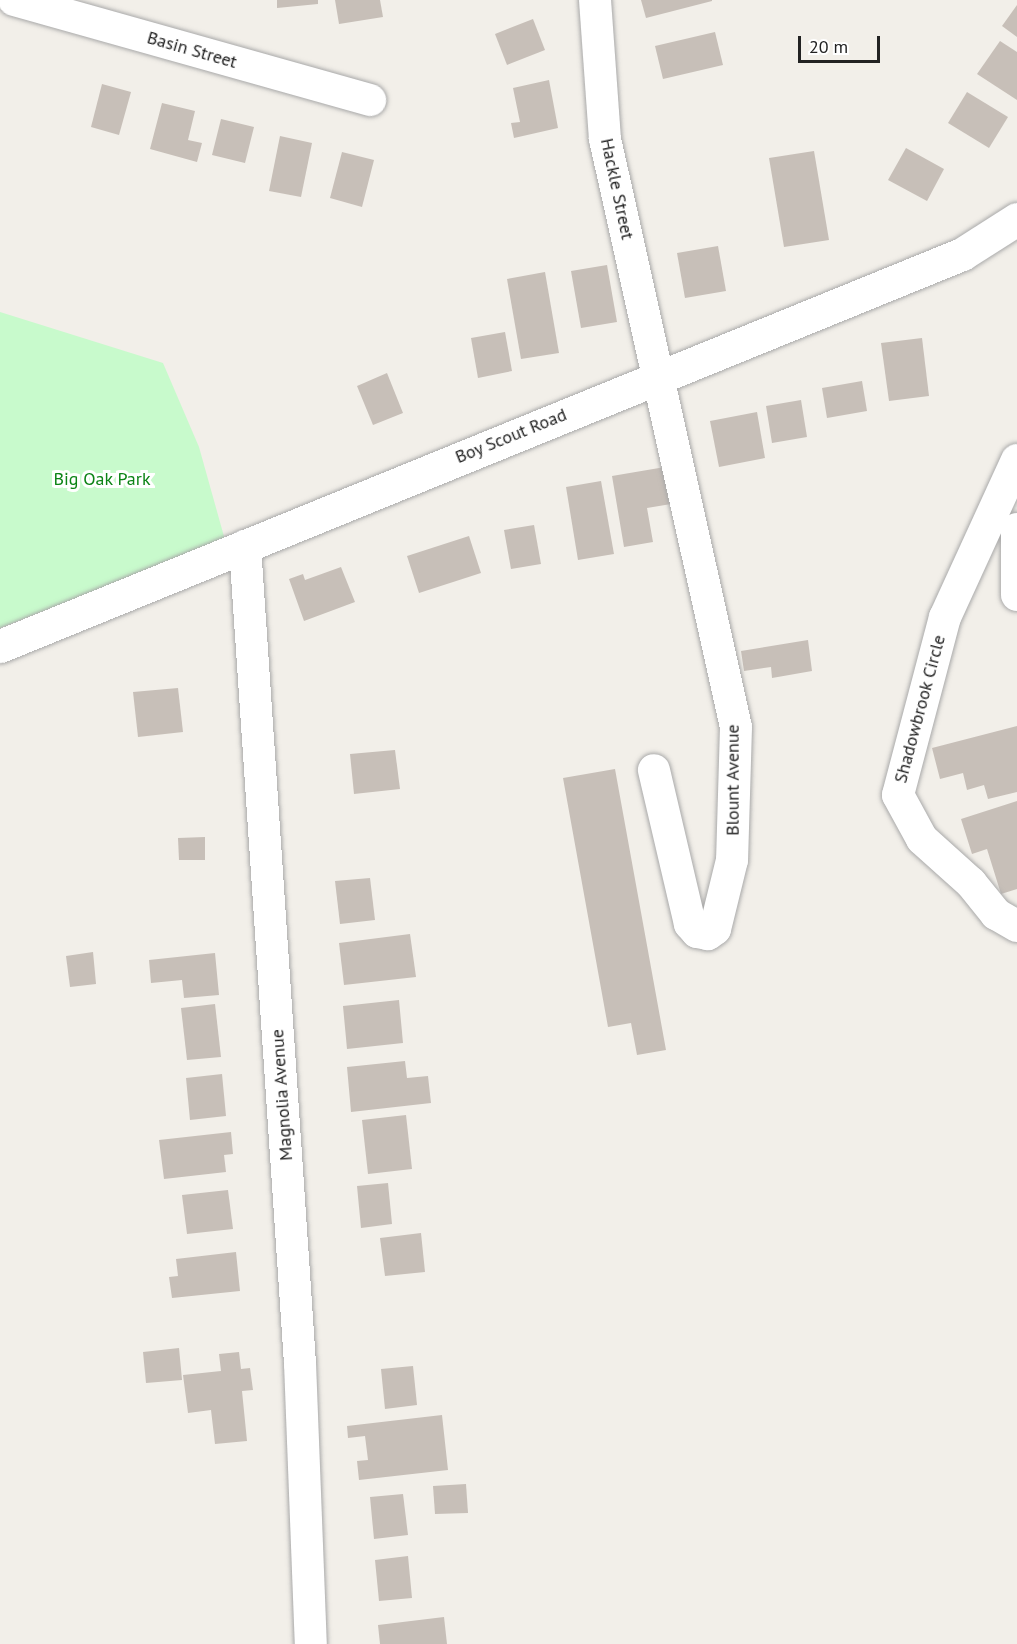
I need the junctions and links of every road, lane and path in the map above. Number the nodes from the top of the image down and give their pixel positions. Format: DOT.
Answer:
graph roads {
  1 [pos="14,0"];
  2 [pos="595,0"];
  3 [pos="370,100"];
  4 [pos="1017,219"];
  5 [pos="658,376"];
  6 [pos="1017,460"];
  7 [pos="1017,529"];
  8 [pos="245,546"];
  9 [pos="1017,595"];
  10 [pos="0,646"];
  11 [pos="654,770"];
  12 [pos="1017,926"];
  13 [pos="311,1644"];
  1 -- 3 [label="street, Basin Street"];
  2 -- 5 [label="street, Hackle Street"];
  4 -- 5 [label="street, Boy Scout Road"];
  5 -- 8 [label="street, Boy Scout Road"];
  5 -- 11 [label="street, Blount Avenue"];
  6 -- 12 [label="street, Shadowbrook Circle"];
  7 -- 9 [label="street"];
  8 -- 10 [label="street, Boy Scout Road"];
  8 -- 13 [label="street, Magnolia Avenue"];
}
